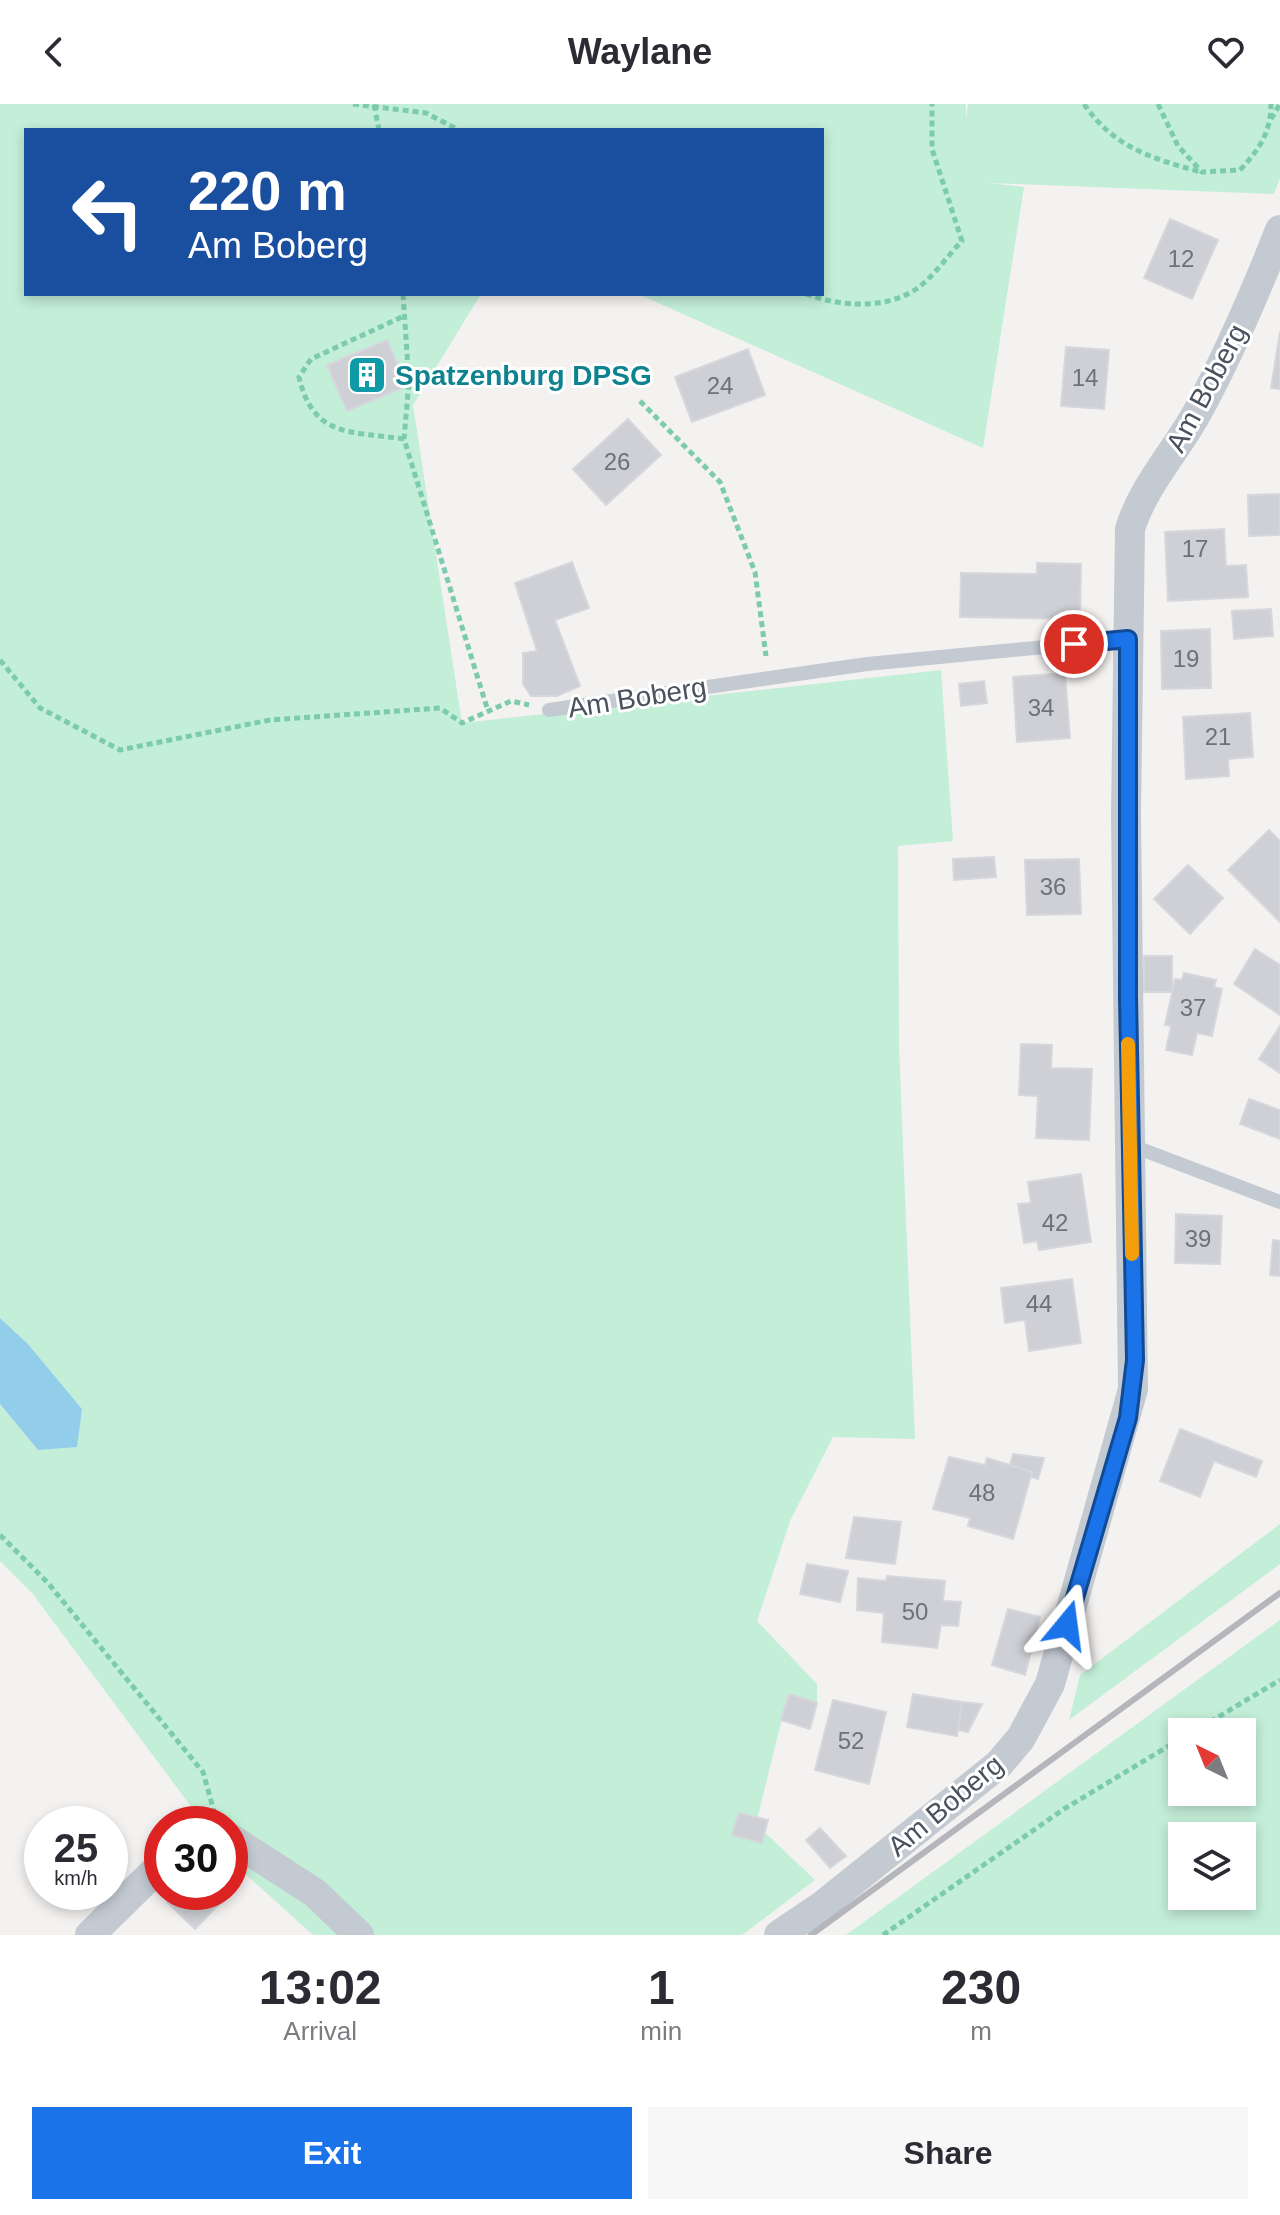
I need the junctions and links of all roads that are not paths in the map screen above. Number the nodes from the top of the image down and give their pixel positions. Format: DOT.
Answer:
graph roads {
  1 [pos="1280,230"];
  2 [pos="1128,639"];
  3 [pos="549,710"];
  4 [pos="1130,1145"];
  5 [pos="1280,1202"];
  6 [pos="248,1850"];
  7 [pos="144,1882"];
  8 [pos="90,1935"];
  9 [pos="359,1935"];
  10 [pos="779,1935"];
  1 -- 2 [label="street, Am Boberg"];
  2 -- 3 [label="lane, Am Boberg"];
  2 -- 4 [label="street, Am Boberg"];
  4 -- 5 [label="lane"];
  4 -- 10 [label="street, Am Boberg"];
  6 -- 9 [label="street"];
  7 -- 8 [label="street"];
}
